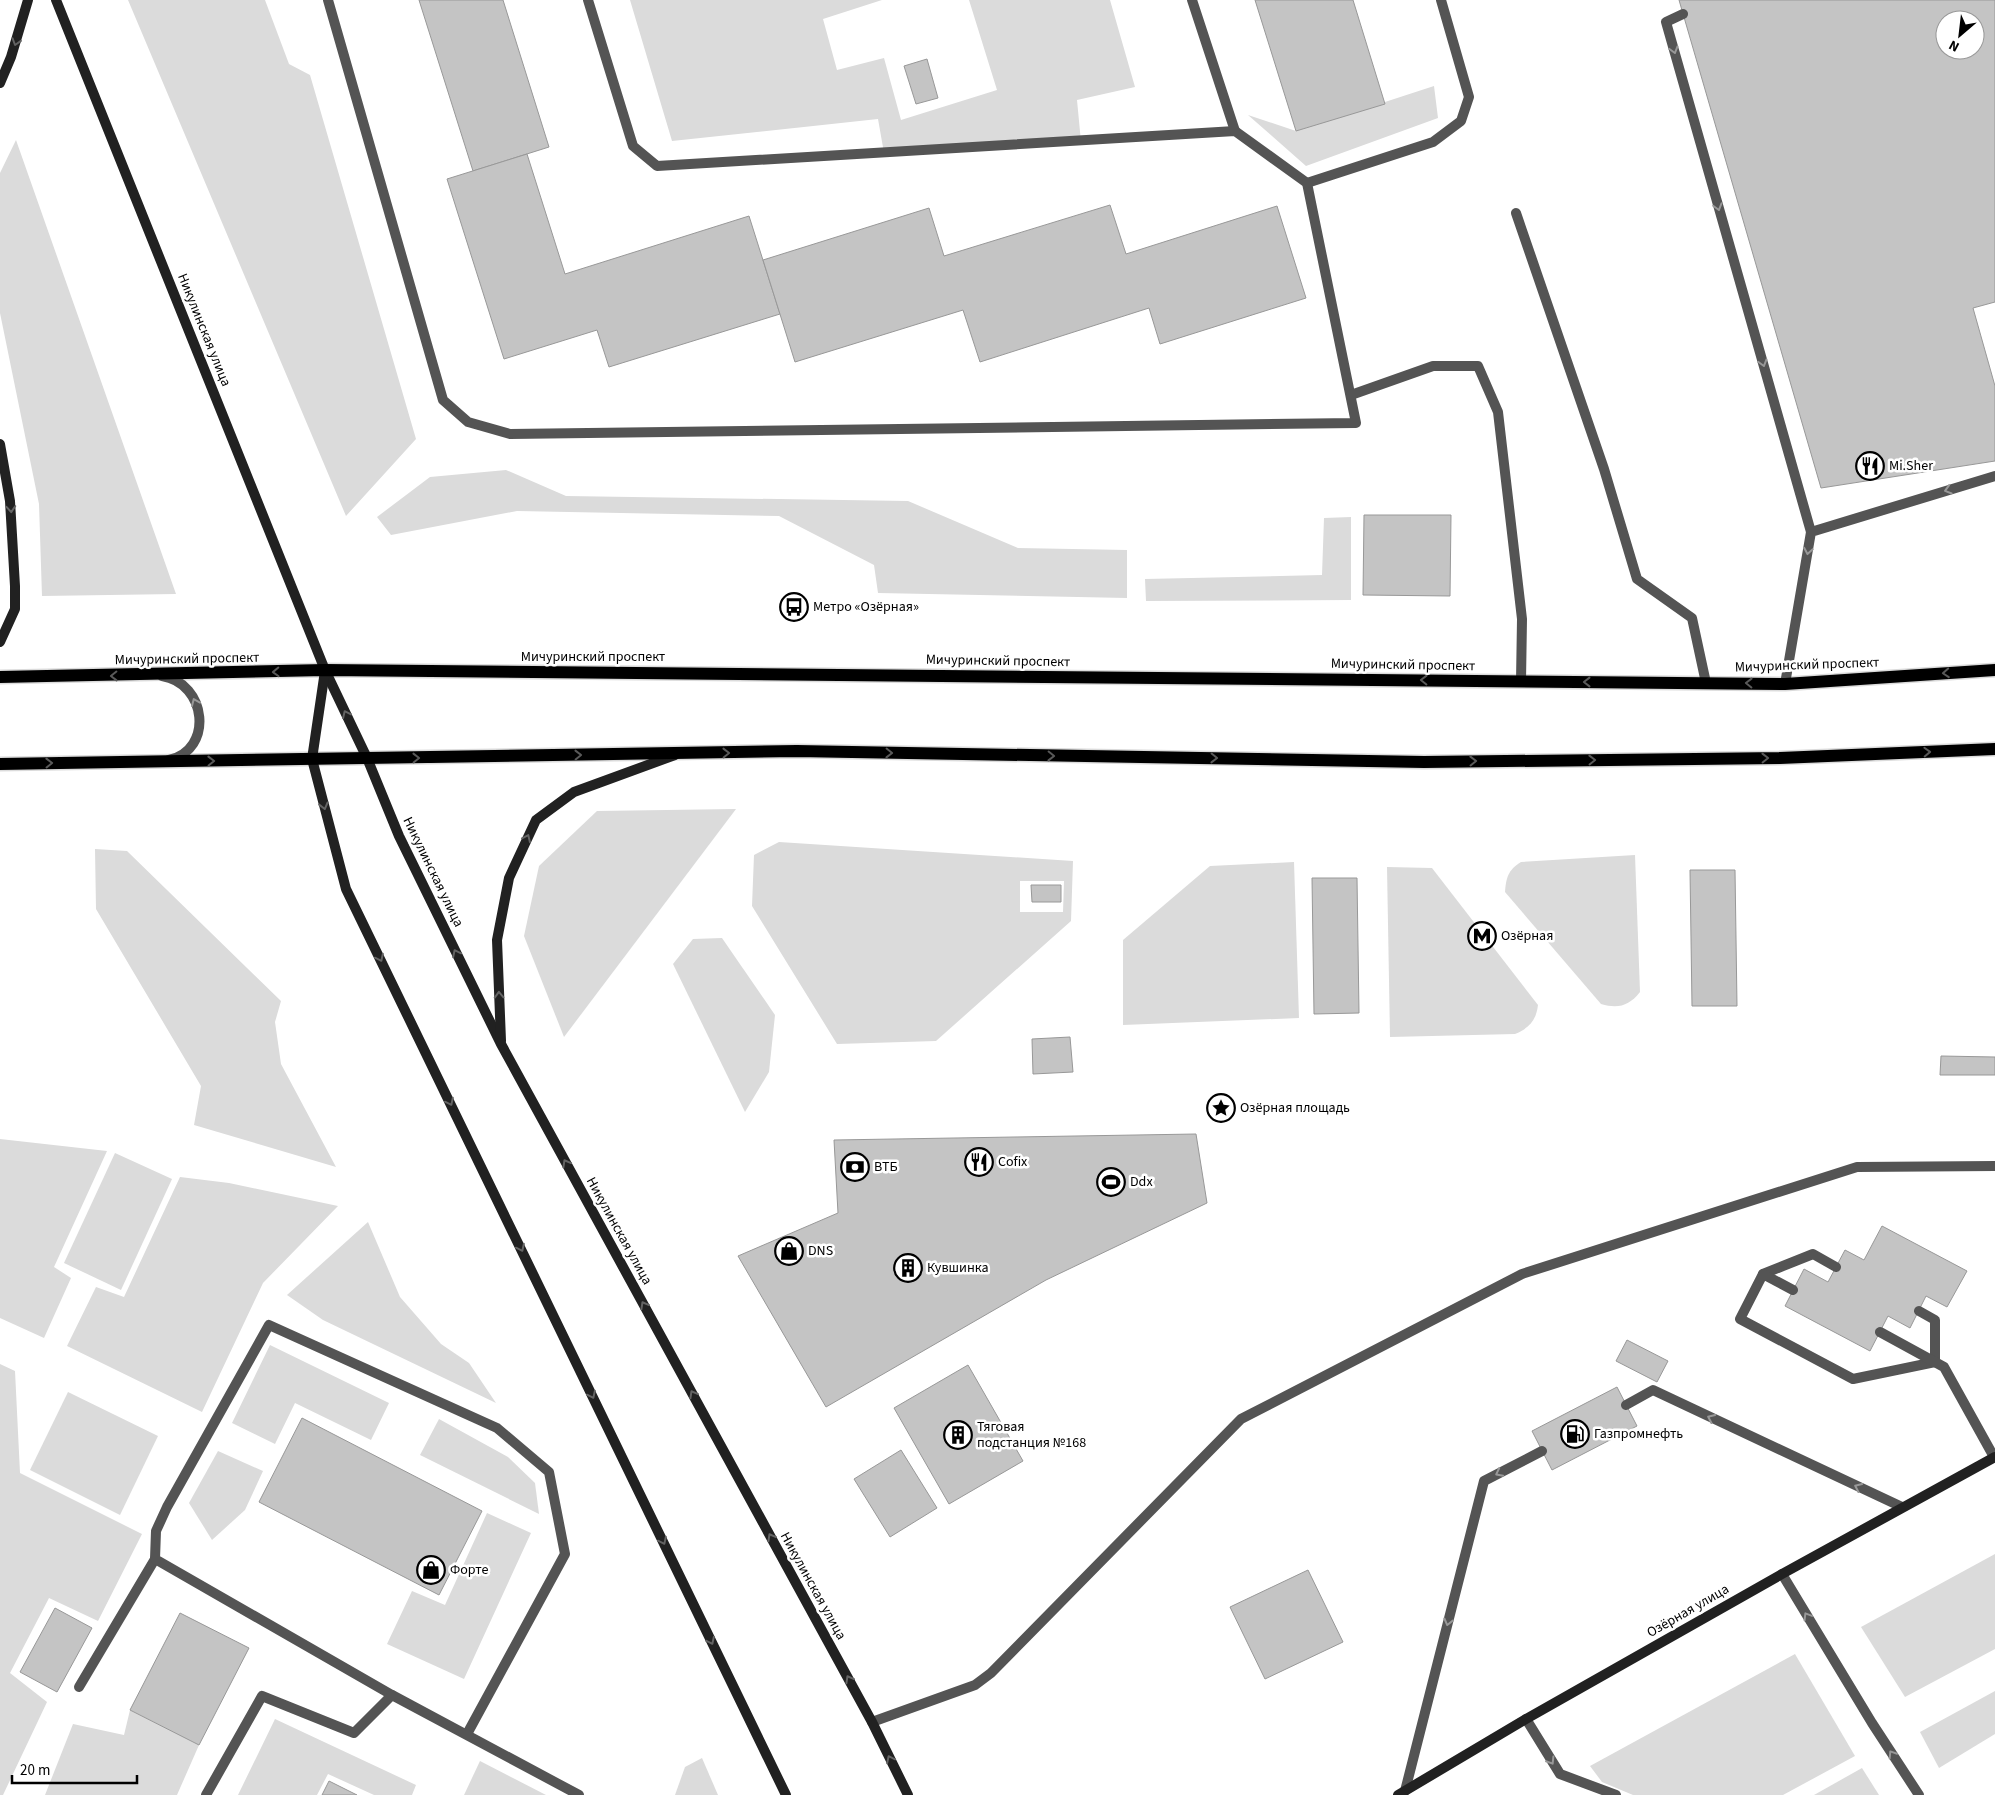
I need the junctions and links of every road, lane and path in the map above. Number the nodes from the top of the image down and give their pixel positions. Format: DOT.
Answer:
graph roads {
  1 [pos="28,0"];
  2 [pos="56,0"];
  3 [pos="328,0"];
  4 [pos="588,0"];
  5 [pos="1192,0"];
  6 [pos="1442,0"];
  7 [pos="1683,14"];
  8 [pos="0,82"];
  9 [pos="1235,131"];
  10 [pos="1306,183"];
  11 [pos="1516,213"];
  12 [pos="1350,394"];
  13 [pos="0,444"];
  14 [pos="1995,476"];
  15 [pos="1811,532"];
  16 [pos="0,642"];
  17 [pos="325,670"];
  18 [pos="1995,670"];
  19 [pos="156,675"];
  20 [pos="0,677"];
  21 [pos="1521,681"];
  22 [pos="1706,683"];
  23 [pos="1785,684"];
  24 [pos="1995,749"];
  25 [pos="677,754"];
  26 [pos="367,758"];
  27 [pos="312,759"];
  28 [pos="158,762"];
  29 [pos="0,764"];
  30 [pos="501,1044"];
  31 [pos="1995,1166"];
  32 [pos="1836,1267"];
  33 [pos="1763,1274"];
  34 [pos="1793,1290"];
  35 [pos="1919,1311"];
  36 [pos="1880,1332"];
  37 [pos="1934,1362"];
  38 [pos="1626,1405"];
  39 [pos="1542,1451"];
  40 [pos="1995,1457"];
  41 [pos="1902,1507"];
  42 [pos="155,1559"];
  43 [pos="1782,1574"];
  44 [pos="79,1687"];
  45 [pos="392,1695"];
  46 [pos="1526,1719"];
  47 [pos="872,1722"];
  48 [pos="468,1734"];
  49 [pos="1401,1793"];
  50 [pos="206,1795"];
  51 [pos="579,1795"];
  52 [pos="786,1795"];
  53 [pos="908,1795"];
  54 [pos="1616,1795"];
  55 [pos="1919,1795"];
  1 -- 8 [label="main road, one-way"];
  2 -- 17 [label="main road, Никулинская улица"];
  3 -- 12 [label="street"];
  4 -- 9 [label="street"];
  5 -- 9 [label="street"];
  6 -- 10 [label="street"];
  7 -- 15 [label="street, one-way"];
  9 -- 10 [label="street"];
  10 -- 12 [label="street"];
  11 -- 22 [label="street"];
  12 -- 21 [label="street"];
  13 -- 16 [label="main road, one-way"];
  14 -- 15 [label="street, one-way"];
  15 -- 23 [label="street, one-way"];
  17 -- 19 [label="main road, Мичуринский проспект, one-way"];
  21 -- 17 [label="main road, Мичуринский проспект, one-way"];
  26 -- 17 [label="main road, Никулинская улица, one-way"];
  17 -- 27 [label="main road"];
  18 -- 23 [label="main road, Мичуринский проспект, one-way"];
  19 -- 20 [label="main road, Мичуринский проспект, one-way"];
  28 -- 19 [label="street, one-way"];
  22 -- 21 [label="main road, Мичуринский проспект, one-way"];
  23 -- 22 [label="main road, Мичуринский проспект, one-way"];
  25 -- 24 [label="main road, one-way"];
  26 -- 25 [label="main road, one-way"];
  30 -- 25 [label="main road, one-way"];
  26 -- 27 [label="main road"];
  30 -- 26 [label="main road, Никулинская улица, one-way"];
  28 -- 27 [label="main road, one-way"];
  27 -- 52 [label="main road, one-way"];
  29 -- 28 [label="main road, one-way"];
  47 -- 30 [label="main road, Никулинская улица, one-way"];
  31 -- 47 [label="street"];
  32 -- 33 [label="street"];
  33 -- 34 [label="street"];
  33 -- 37 [label="street"];
  35 -- 37 [label="street"];
  36 -- 37 [label="street"];
  37 -- 40 [label="street"];
  41 -- 38 [label="street, one-way"];
  39 -- 49 [label="street, one-way"];
  40 -- 41 [label="main road, Озёрная улица"];
  41 -- 43 [label="main road, Озёрная улица"];
  42 -- 44 [label="street"];
  42 -- 45 [label="street"];
  42 -- 48 [label="street"];
  43 -- 46 [label="main road, Озёрная улица"];
  55 -- 43 [label="street, one-way"];
  45 -- 48 [label="street"];
  45 -- 50 [label="street"];
  46 -- 49 [label="main road, Озёрная улица"];
  46 -- 54 [label="street, one-way"];
  53 -- 47 [label="main road, Никулинская улица, one-way"];
  48 -- 51 [label="street"];
}
